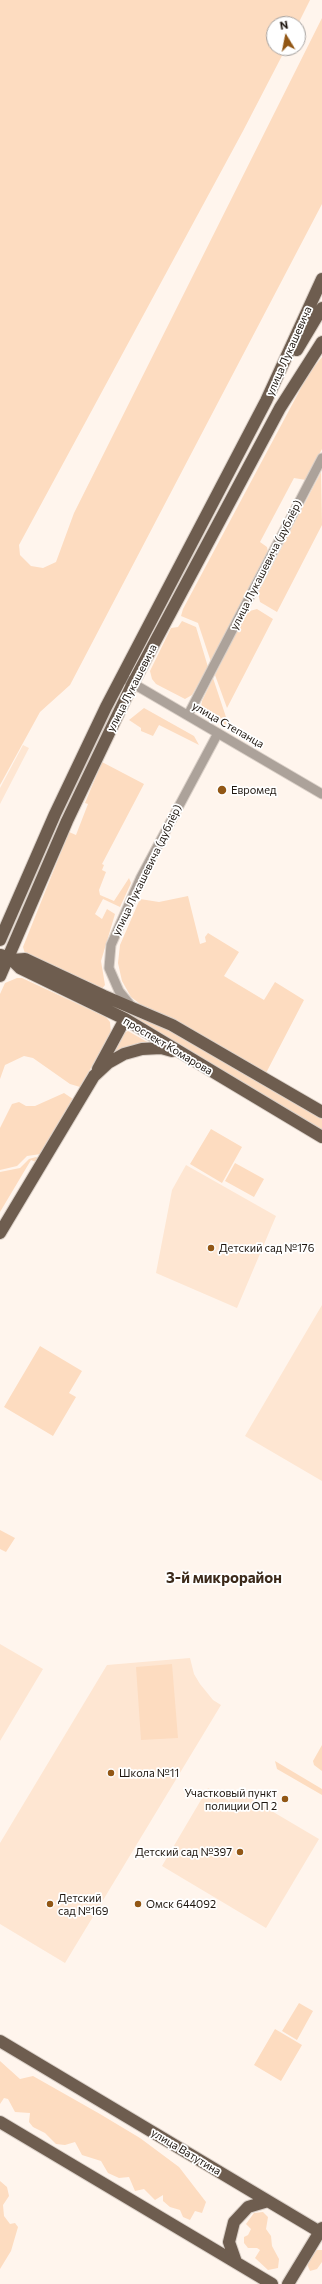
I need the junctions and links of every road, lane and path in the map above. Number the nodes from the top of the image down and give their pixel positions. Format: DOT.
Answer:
graph roads {
  1 [pos="322,279"];
  2 [pos="322,308"];
  3 [pos="322,319"];
  4 [pos="322,342"];
  5 [pos="266,401"];
  6 [pos="280,408"];
  7 [pos="322,458"];
  8 [pos="121,676"];
  9 [pos="133,683"];
  10 [pos="188,715"];
  11 [pos="218,733"];
  12 [pos="322,794"];
  13 [pos="0,940"];
  14 [pos="6,957"];
  15 [pos="0,976"];
  16 [pos="113,979"];
  17 [pos="104,996"];
  18 [pos="132,1008"];
  19 [pos="125,1019"];
  20 [pos="212,1047"];
  21 [pos="179,1052"];
  22 [pos="200,1065"];
  23 [pos="94,1076"];
  24 [pos="322,1112"];
  25 [pos="322,1137"];
  26 [pos="0,1233"];
  27 [pos="0,2041"];
  28 [pos="0,2122"];
  29 [pos="268,2201"];
  30 [pos="321,2230"];
  31 [pos="236,2262"];
  32 [pos="272,2284"];
  33 [pos="288,2284"];
  1 -- 5 [label="main road, улица Лукашевича"];
  2 -- 5 [label="main road, улица Лукашевича"];
  3 -- 6 [label="main road, улица Лукашевича"];
  4 -- 6 [label="main road, улица Лукашевича"];
  5 -- 8 [label="main road, улица Лукашевича"];
  6 -- 9 [label="main road, улица Лукашевича"];
  7 -- 10 [label="street, улица Лукашевича (дублёр)"];
  8 -- 9 [label="street, улица Степанца"];
  8 -- 13 [label="main road, улица Лукашевича"];
  9 -- 10 [label="street, улица Степанца"];
  9 -- 14 [label="main road, улица Лукашевича"];
  10 -- 11 [label="street, улица Степанца"];
  11 -- 12 [label="street, улица Степанца"];
  11 -- 16 [label="street, улица Лукашевича (дублёр)"];
  14 -- 15 [label="main road, улица Лукашевича"];
  14 -- 17 [label="main road, проспект Комарова"];
  14 -- 19 [label="main road, проспект Комарова"];
  16 -- 17 [label="street"];
  16 -- 18 [label="street, улица Лукашевича (дублёр)"];
  17 -- 18 [label="main road, проспект Комарова"];
  18 -- 20 [label="main road, проспект Комарова"];
  19 -- 21 [label="main road, проспект Комарова"];
  19 -- 23 [label="main road"];
  20 -- 22 [label="main road"];
  20 -- 24 [label="main road, проспект Комарова"];
  21 -- 22 [label="main road, проспект Комарова"];
  21 -- 23 [label="main road"];
  22 -- 25 [label="main road, проспект Комарова"];
  23 -- 26 [label="main road"];
  27 -- 29 [label="main road, улица Ватутина"];
  28 -- 31 [label="main road"];
  29 -- 30 [label="main road, улица Ватутина"];
  29 -- 31 [label="main road"];
  30 -- 33 [label="main road, улица Ватутина"];
  31 -- 32 [label="main road"];
}
